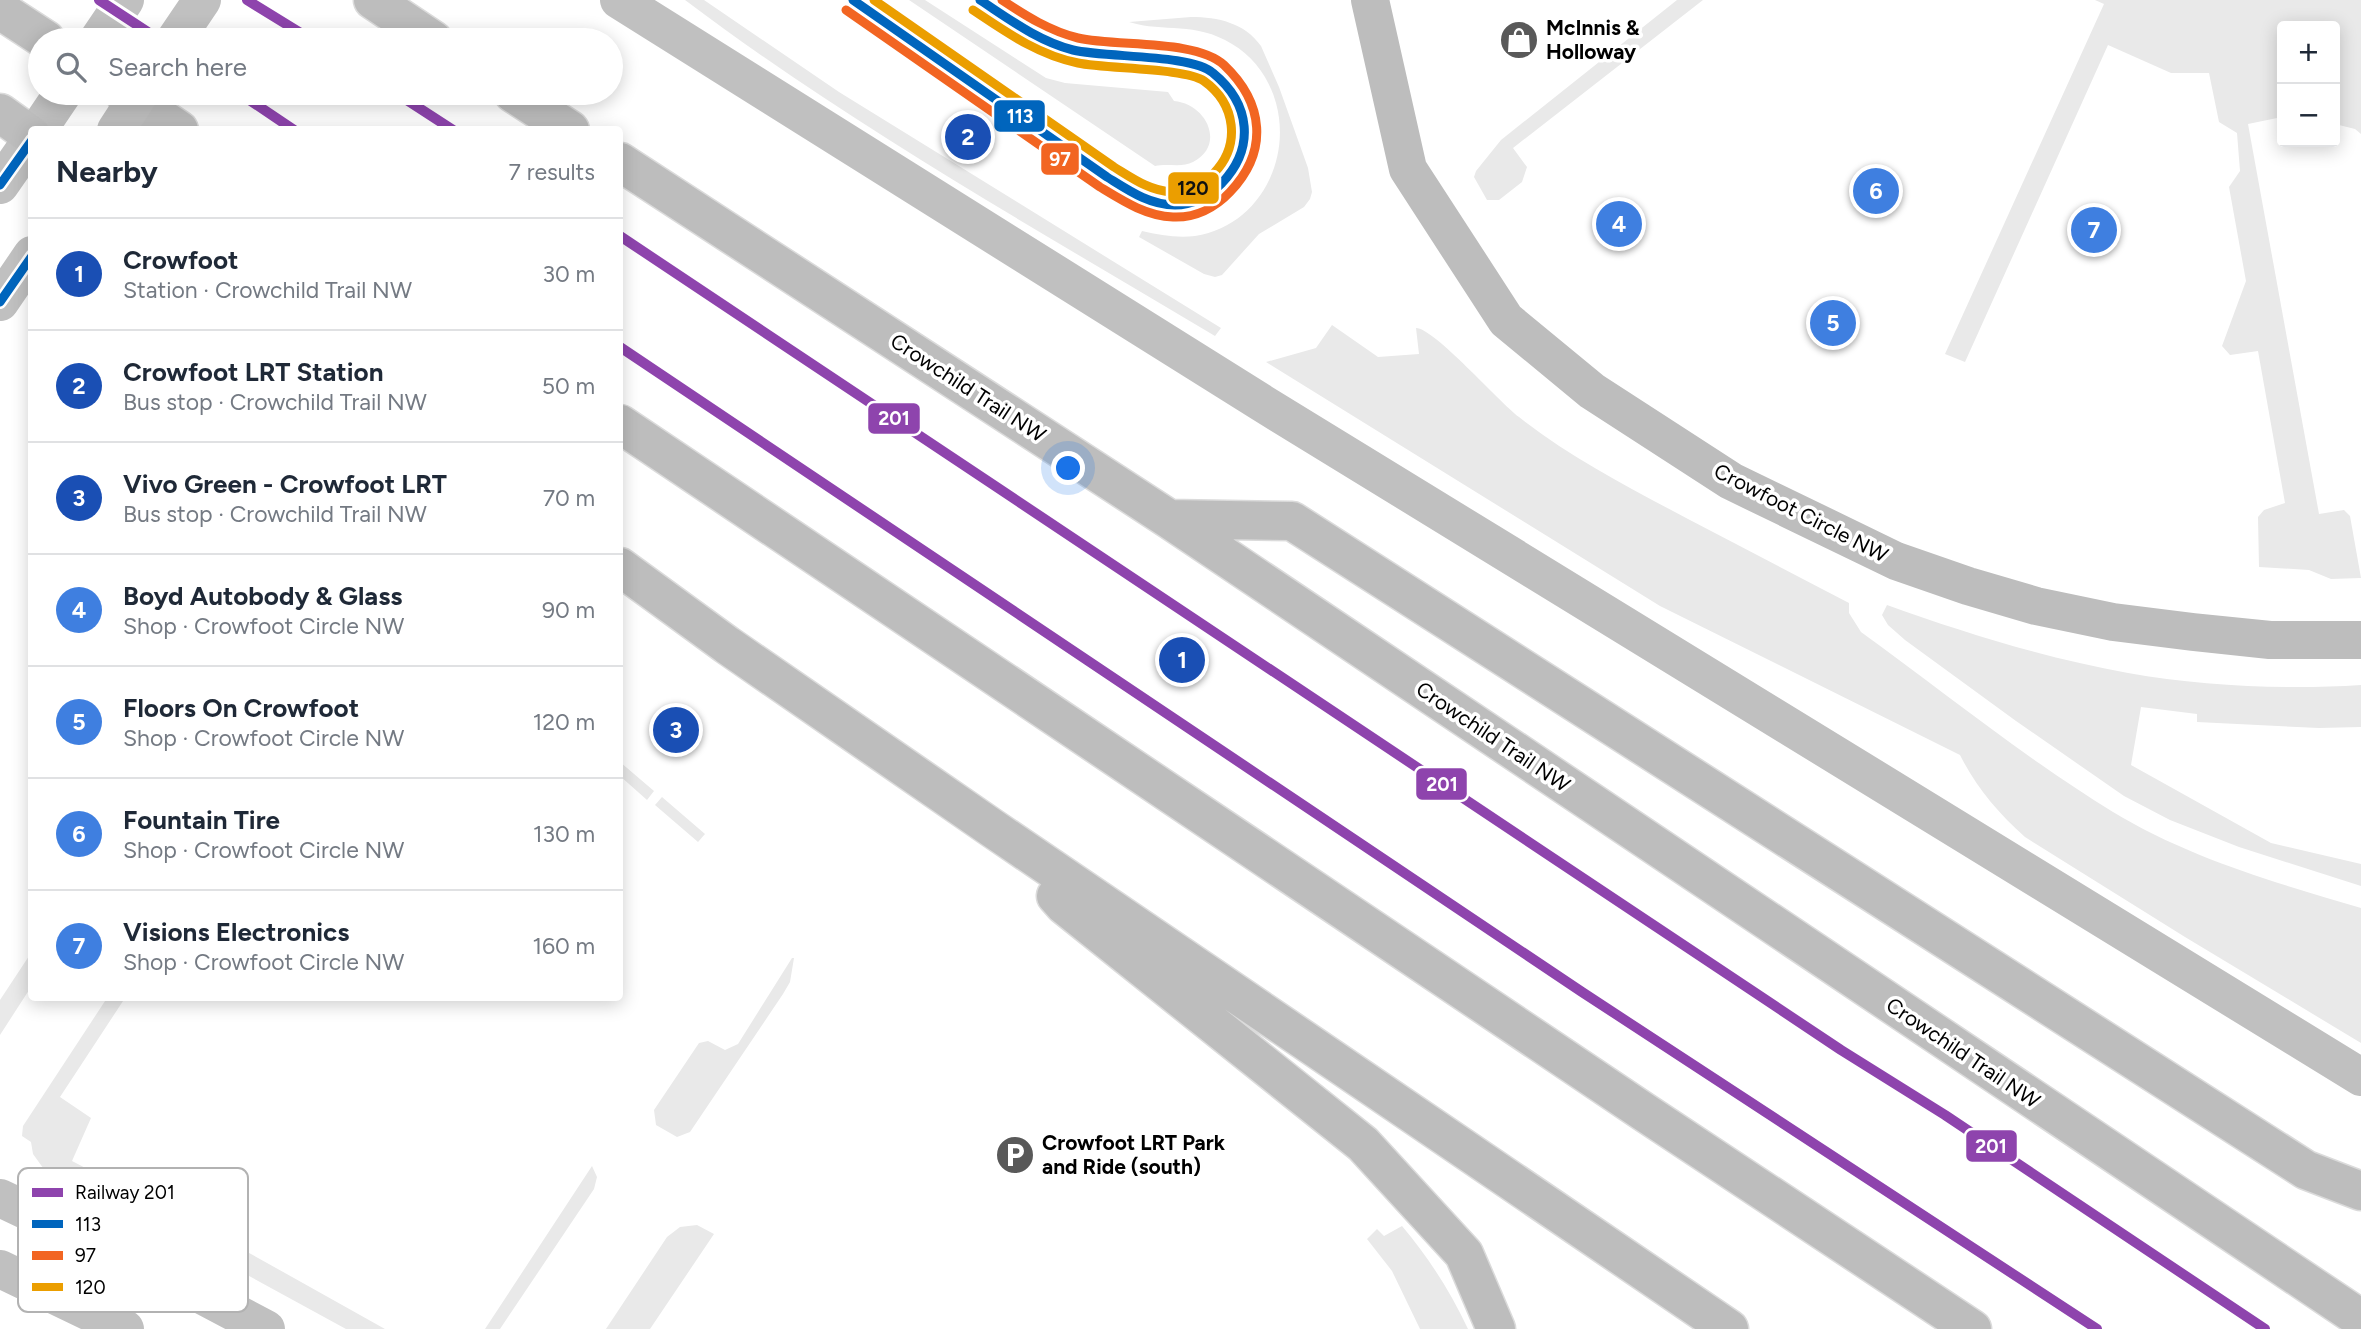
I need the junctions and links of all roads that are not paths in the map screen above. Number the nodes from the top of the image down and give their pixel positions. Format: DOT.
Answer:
graph roads {
  1 [pos="125,0"];
  2 [pos="202,0"];
  3 [pos="373,0"];
  4 [pos="619,0"];
  5 [pos="1370,0"];
  6 [pos="0,10"];
  7 [pos="28,28"];
  8 [pos="106,28"];
  9 [pos="184,28"];
  10 [pos="415,28"];
  11 [pos="54,105"];
  12 [pos="132,105"];
  13 [pos="142,105"];
  14 [pos="531,105"];
  15 [pos="0,113"];
  16 [pos="41,126"];
  17 [pos="119,126"];
  18 [pos="173,126"];
  19 [pos="563,126"];
  20 [pos="28,134"];
  21 [pos="28,143"];
  22 [pos="623,164"];
  23 [pos="0,185"];
  24 [pos="28,261"];
  25 [pos="2,299"];
  26 [pos="623,426"];
  27 [pos="1169,519"];
  28 [pos="623,569"];
  29 [pos="2361,640"];
  30 [pos="992,828"];
  31 [pos="2361,1077"];
  32 [pos="2361,1191"];
  33 [pos="0,1198"];
  34 [pos="18,1207"];
  35 [pos="0,1269"];
  36 [pos="18,1278"];
  37 [pos="90,1312"];
  38 [pos="234,1312"];
  39 [pos="2361,1319"];
  40 [pos="125,1329"];
  41 [pos="266,1329"];
  42 [pos="1496,1329"];
  43 [pos="1729,1329"];
  44 [pos="1972,1329"];
  1 -- 8 [label="street"];
  2 -- 9 [label="street"];
  3 -- 10 [label="main road"];
  4 -- 31 [label="street"];
  5 -- 29 [label="main road, Crowfoot Circle NW"];
  6 -- 7 [label="main road"];
  11 -- 16 [label="street"];
  12 -- 17 [label="street, bridge"];
  13 -- 18 [label="main road"];
  14 -- 19 [label="main road"];
  15 -- 20 [label="main road"];
  21 -- 23 [label="street"];
  22 -- 27 [label="main road, Crowchild Trail NW"];
  24 -- 25 [label="street"];
  26 -- 44 [label="main road"];
  27 -- 32 [label="main road"];
  27 -- 39 [label="main road, Crowchild Trail NW"];
  28 -- 30 [label="main road"];
  30 -- 42 [label="main road"];
  30 -- 43 [label="main road"];
  33 -- 34 [label="street"];
  35 -- 36 [label="street"];
  37 -- 40 [label="street"];
  38 -- 41 [label="street"];
}
